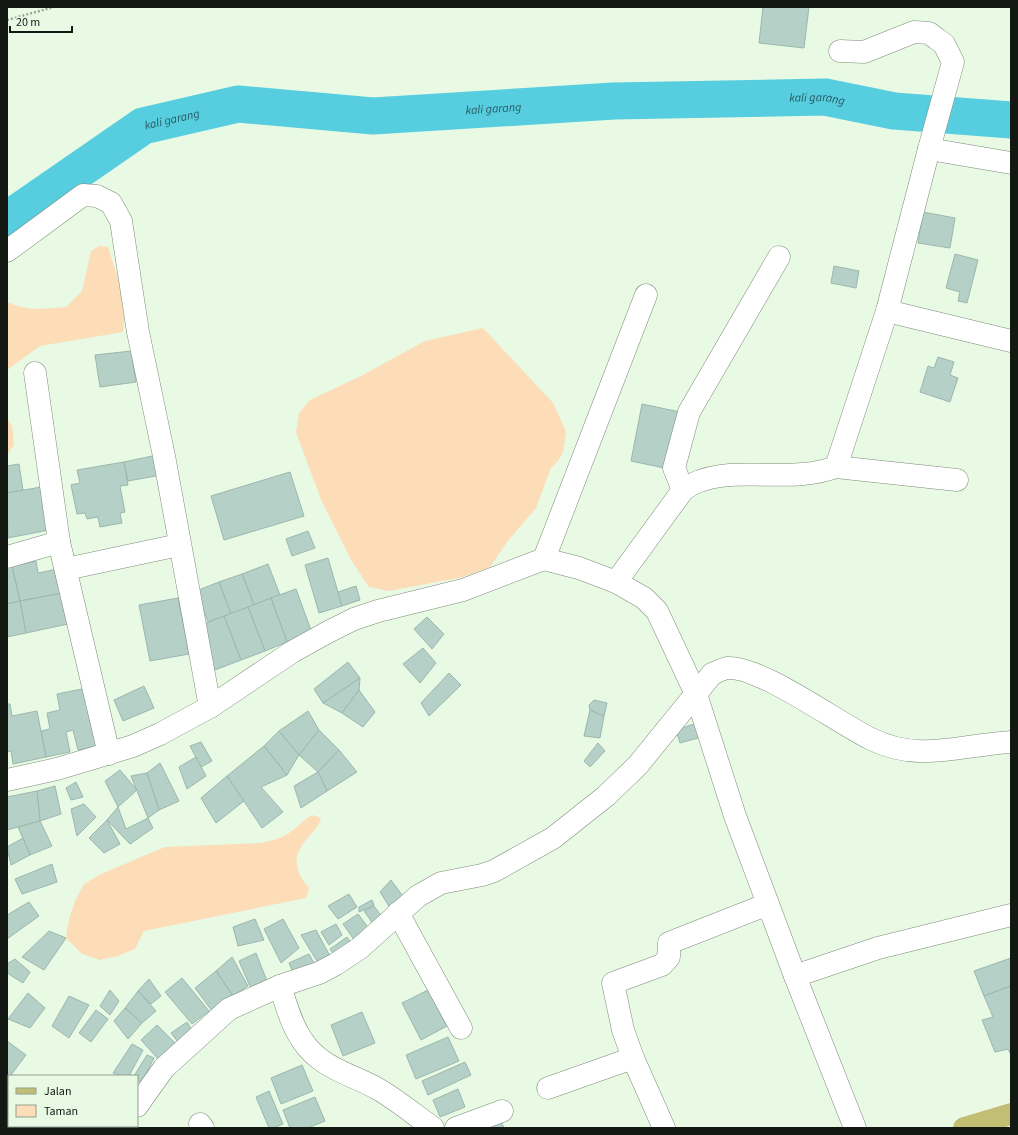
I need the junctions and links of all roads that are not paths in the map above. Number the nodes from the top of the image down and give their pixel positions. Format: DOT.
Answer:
graph roads {
  1 [pos="840,51"];
  2 [pos="931,140"];
  3 [pos="1011,164"];
  4 [pos="7,251"];
  5 [pos="779,257"];
  6 [pos="646,295"];
  7 [pos="887,311"];
  8 [pos="1011,341"];
  9 [pos="35,373"];
  10 [pos="836,467"];
  11 [pos="957,480"];
  12 [pos="684,490"];
  13 [pos="59,542"];
  14 [pos="179,545"];
  15 [pos="7,557"];
  16 [pos="544,559"];
  17 [pos="66,569"];
  18 [pos="616,582"];
  19 [pos="696,694"];
  20 [pos="210,707"];
  21 [pos="1011,742"];
  22 [pos="109,754"];
  23 [pos="7,780"];
  24 [pos="768,904"];
  25 [pos="398,914"];
  26 [pos="1011,915"];
  27 [pos="795,976"];
  28 [pos="280,986"];
  29 [pos="461,1028"];
  30 [pos="633,1058"];
  31 [pos="548,1088"];
  32 [pos="138,1105"];
  33 [pos="502,1111"];
  34 [pos="1011,1114"];
  35 [pos="433,1128"];
  36 [pos="456,1128"];
  37 [pos="664,1128"];
  38 [pos="855,1128"];
  39 [pos="964,1128"];
  1 -- 2 [label="street"];
  2 -- 3 [label="street"];
  2 -- 7 [label="street"];
  4 -- 14 [label="street"];
  5 -- 12 [label="street"];
  6 -- 16 [label="street"];
  7 -- 8 [label="street"];
  7 -- 10 [label="street"];
  9 -- 13 [label="street"];
  10 -- 11 [label="street"];
  10 -- 12 [label="street"];
  12 -- 18 [label="street"];
  13 -- 15 [label="street"];
  13 -- 17 [label="street"];
  14 -- 17 [label="street"];
  14 -- 20 [label="street"];
  16 -- 18 [label="street"];
  16 -- 20 [label="street"];
  17 -- 22 [label="street"];
  18 -- 19 [label="street"];
  19 -- 21 [label="street"];
  19 -- 24 [label="street"];
  19 -- 25 [label="street"];
  20 -- 22 [label="street"];
  22 -- 23 [label="street"];
  24 -- 27 [label="street"];
  24 -- 30 [label="street"];
  25 -- 28 [label="street"];
  25 -- 29 [label="street"];
  26 -- 27 [label="street"];
  27 -- 38 [label="street"];
  28 -- 32 [label="street"];
  28 -- 35 [label="street"];
  30 -- 31 [label="street"];
  30 -- 37 [label="street"];
  33 -- 36 [label="street"];
  34 -- 39 [label="main road"];
}
